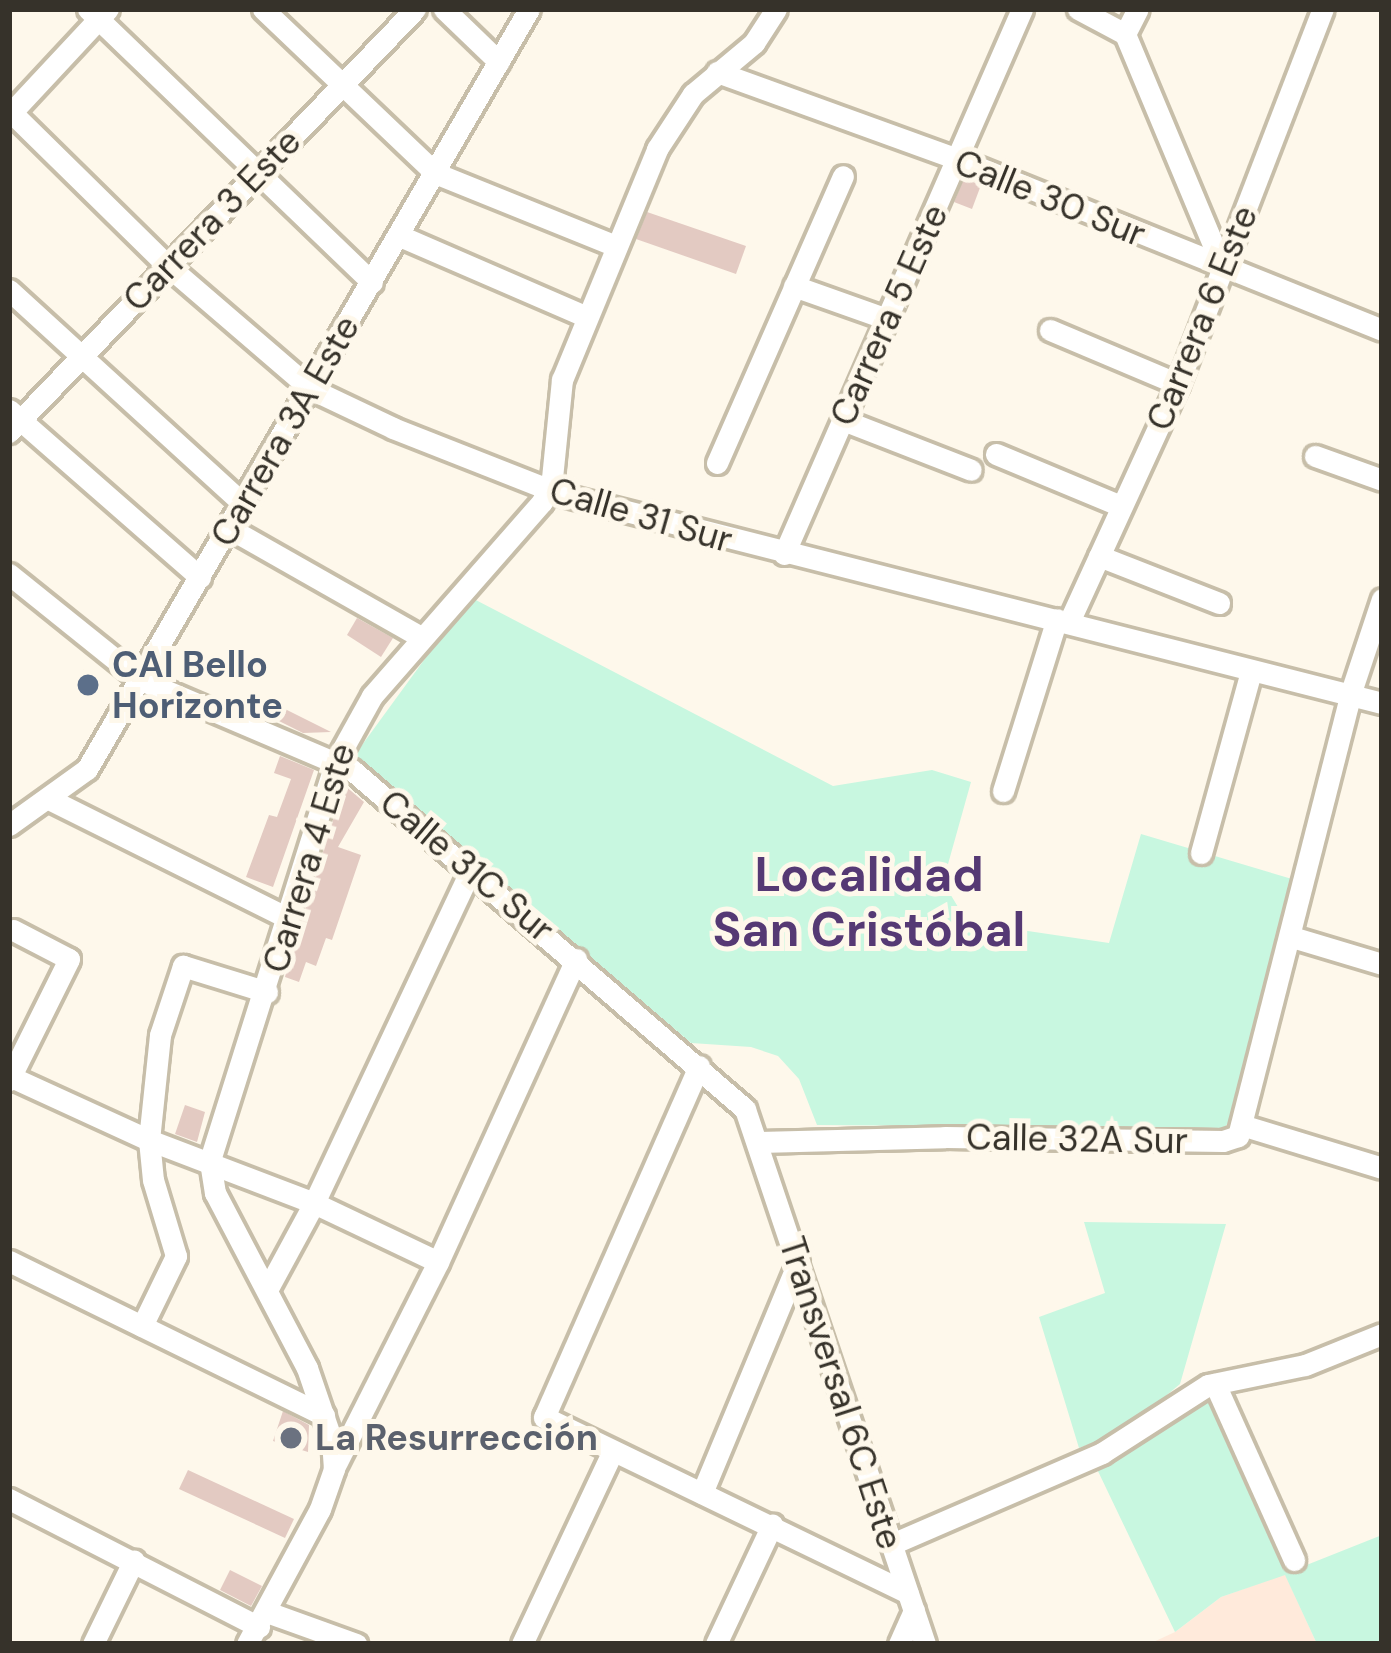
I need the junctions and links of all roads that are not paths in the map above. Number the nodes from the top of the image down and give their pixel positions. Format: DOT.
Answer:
graph roads {
  1 [pos="263,9"];
  2 [pos="415,9"];
  3 [pos="444,9"];
  4 [pos="529,9"];
  5 [pos="776,9"];
  6 [pos="1022,9"];
  7 [pos="1078,9"];
  8 [pos="1138,9"];
  9 [pos="1323,9"];
  10 [pos="98,12"];
  11 [pos="1125,34"];
  12 [pos="499,62"];
  13 [pos="717,72"];
  14 [pos="342,85"];
  15 [pos="10,112"];
  16 [pos="957,159"];
  17 [pos="258,172"];
  18 [pos="435,172"];
  19 [pos="842,176"];
  20 [pos="400,236"];
  21 [pos="616,246"];
  22 [pos="168,266"];
  23 [pos="1223,268"];
  24 [pos="372,282"];
  25 [pos="794,286"];
  26 [pos="9,290"];
  27 [pos="586,317"];
  28 [pos="887,320"];
  29 [pos="1050,330"];
  30 [pos="1382,330"];
  31 [pos="80,358"];
  32 [pos="1178,384"];
  33 [pos="311,389"];
  34 [pos="843,420"];
  35 [pos="13,421"];
  36 [pos="996,454"];
  37 [pos="1315,456"];
  38 [pos="717,463"];
  39 [pos="971,470"];
  40 [pos="1382,480"];
  41 [pos="548,490"];
  42 [pos="243,504"];
  43 [pos="1121,506"];
  44 [pos="229,528"];
  45 [pos="784,554"];
  46 [pos="1100,556"];
  47 [pos="9,574"];
  48 [pos="200,577"];
  49 [pos="1219,603"];
  50 [pos="1380,610"];
  51 [pos="1063,620"];
  52 [pos="421,637"];
  53 [pos="1251,671"];
  54 [pos="141,680"];
  55 [pos="1350,695"];
  56 [pos="1382,703"];
  57 [pos="336,760"];
  58 [pos="1003,790"];
  59 [pos="49,799"];
  60 [pos="9,825"];
  61 [pos="1201,853"];
  62 [pos="471,869"];
  63 [pos="288,918"];
  64 [pos="13,929"];
  65 [pos="1292,937"];
  66 [pos="576,959"];
  67 [pos="1382,964"];
  68 [pos="267,992"];
  69 [pos="699,1066"];
  70 [pos="10,1077"];
  71 [pos="1245,1126"];
  72 [pos="149,1140"];
  73 [pos="759,1142"];
  74 [pos="210,1160"];
  75 [pos="1382,1168"];
  76 [pos="314,1203"];
  77 [pos="9,1261"];
  78 [pos="438,1262"];
  79 [pos="798,1262"];
  80 [pos="267,1290"];
  81 [pos="142,1326"];
  82 [pos="1382,1334"];
  83 [pos="1215,1384"];
  84 [pos="324,1414"];
  85 [pos="613,1451"];
  86 [pos="334,1469"];
  87 [pos="702,1493"];
  88 [pos="9,1499"];
  89 [pos="772,1525"];
  90 [pos="892,1544"];
  91 [pos="134,1560"];
  92 [pos="1294,1560"];
  93 [pos="911,1602"];
  94 [pos="258,1628"];
  95 [pos="93,1644"];
  96 [pos="356,1644"];
  97 [pos="522,1644"];
  98 [pos="716,1644"];
  99 [pos="899,1644"];
  100 [pos="925,1644"];
  1 -- 14 [label="street"];
  2 -- 14 [label="street, Carrera 3 Este"];
  3 -- 12 [label="street"];
  4 -- 12 [label="street, Carrera 3A Este"];
  5 -- 13 [label="street"];
  6 -- 16 [label="street, Carrera 5 Este"];
  7 -- 11 [label="street"];
  8 -- 11 [label="street"];
  9 -- 23 [label="street, Carrera 6 Este"];
  10 -- 15 [label="street"];
  10 -- 17 [label="street"];
  11 -- 23 [label="street"];
  12 -- 18 [label="street, Carrera 3A Este"];
  13 -- 16 [label="street, Calle 30 Sur"];
  13 -- 21 [label="street"];
  14 -- 17 [label="street, Carrera 3 Este"];
  14 -- 18 [label="street"];
  15 -- 22 [label="street, Calle 31 Sur"];
  16 -- 23 [label="street, Calle 30 Sur"];
  16 -- 28 [label="street, Carrera 5 Este"];
  17 -- 22 [label="street, Carrera 3 Este"];
  17 -- 24 [label="street"];
  18 -- 20 [label="street, Carrera 3A Este"];
  18 -- 21 [label="street"];
  19 -- 25 [label="street"];
  20 -- 24 [label="street, Carrera 3A Este"];
  20 -- 27 [label="street"];
  21 -- 27 [label="street"];
  22 -- 31 [label="street, Carrera 3 Este"];
  22 -- 33 [label="street, Calle 31 Sur"];
  23 -- 30 [label="street, Calle 30 Sur"];
  23 -- 32 [label="street, Carrera 6 Este"];
  24 -- 33 [label="street, Carrera 3A Este"];
  25 -- 28 [label="street"];
  25 -- 38 [label="street"];
  26 -- 31 [label="street"];
  27 -- 41 [label="street"];
  28 -- 34 [label="street, Carrera 5 Este"];
  29 -- 32 [label="street"];
  31 -- 35 [label="street, Carrera 3 Este"];
  31 -- 42 [label="street"];
  32 -- 43 [label="street, Carrera 6 Este"];
  33 -- 41 [label="street, Calle 31 Sur"];
  33 -- 42 [label="street, Carrera 3A Este"];
  34 -- 39 [label="street"];
  34 -- 45 [label="street, Carrera 5 Este"];
  35 -- 48 [label="street"];
  36 -- 43 [label="street"];
  37 -- 40 [label="street"];
  41 -- 45 [label="street, Calle 31 Sur"];
  41 -- 52 [label="street, Carrera 4 Este"];
  42 -- 44 [label="street, Carrera 3A Este"];
  43 -- 46 [label="street, Carrera 6 Este"];
  44 -- 48 [label="street, Carrera 3A Este"];
  44 -- 52 [label="street"];
  45 -- 51 [label="street, Calle 31 Sur"];
  46 -- 49 [label="street"];
  46 -- 51 [label="street, Carrera 6 Este"];
  47 -- 54 [label="street, Calle 31C Sur"];
  48 -- 54 [label="street, Carrera 3A Este"];
  50 -- 55 [label="street"];
  51 -- 53 [label="street, Calle 31 Sur"];
  51 -- 58 [label="street, Carrera 6 Este"];
  52 -- 57 [label="street, Carrera 4 Este"];
  53 -- 55 [label="street, Calle 31 Sur"];
  53 -- 61 [label="street"];
  54 -- 57 [label="street, Calle 31C Sur"];
  54 -- 59 [label="street, Carrera 3A Este"];
  55 -- 56 [label="street, Calle 31 Sur"];
  55 -- 65 [label="street"];
  57 -- 62 [label="street, Calle 31C Sur"];
  57 -- 63 [label="street, Carrera 4 Este"];
  59 -- 60 [label="street, Carrera 3A Este"];
  59 -- 63 [label="street"];
  62 -- 66 [label="street, Calle 31C Sur"];
  62 -- 76 [label="street"];
  63 -- 68 [label="street, Carrera 4 Este"];
  64 -- 70 [label="street"];
  65 -- 67 [label="street"];
  65 -- 71 [label="street"];
  66 -- 69 [label="street, Calle 31C Sur"];
  66 -- 78 [label="street"];
  68 -- 72 [label="street"];
  68 -- 74 [label="street, Carrera 4 Este"];
  69 -- 73 [label="street, Calle 31C Sur"];
  69 -- 85 [label="street"];
  70 -- 72 [label="street"];
  71 -- 73 [label="street, Calle 32A Sur"];
  71 -- 75 [label="street"];
  72 -- 74 [label="street"];
  72 -- 81 [label="street"];
  73 -- 79 [label="street, Transversal 6C Este"];
  74 -- 76 [label="street"];
  74 -- 80 [label="street"];
  76 -- 78 [label="street"];
  76 -- 80 [label="street"];
  77 -- 81 [label="street"];
  78 -- 86 [label="street"];
  79 -- 87 [label="street"];
  79 -- 90 [label="street, Transversal 6C Este"];
  80 -- 84 [label="street"];
  81 -- 84 [label="street"];
  82 -- 83 [label="street"];
  83 -- 90 [label="street"];
  83 -- 92 [label="street"];
  84 -- 86 [label="street"];
  85 -- 87 [label="street"];
  85 -- 97 [label="street"];
  86 -- 94 [label="street"];
  87 -- 89 [label="street"];
  88 -- 91 [label="street"];
  89 -- 93 [label="street"];
  89 -- 98 [label="street"];
  90 -- 93 [label="street, Transversal 6C Este"];
  91 -- 94 [label="street"];
  91 -- 95 [label="street"];
  93 -- 99 [label="street"];
  93 -- 100 [label="street, Transversal 6C Este"];
  94 -- 96 [label="street"];
}
